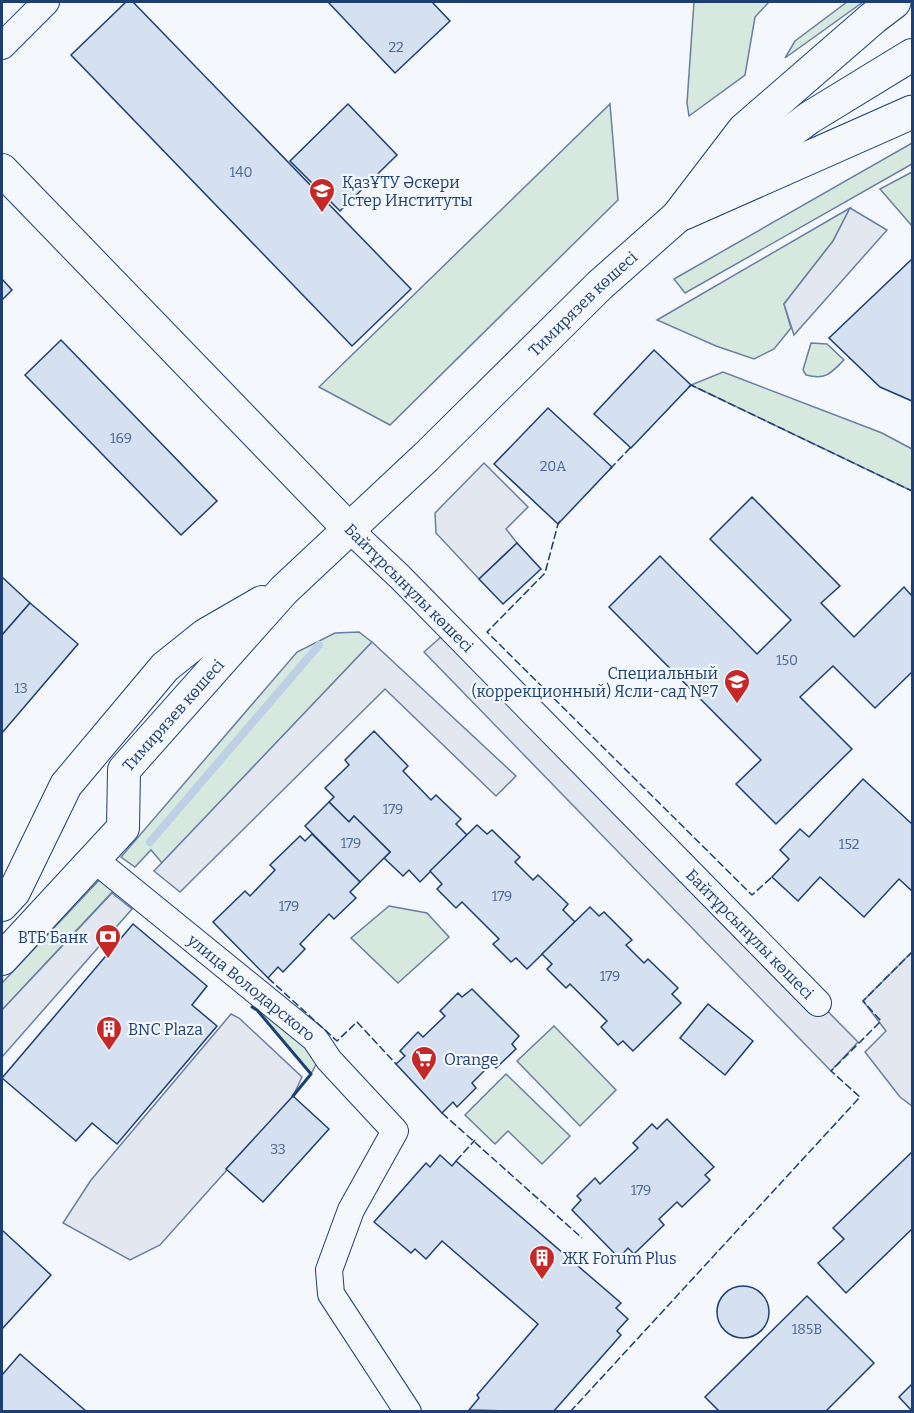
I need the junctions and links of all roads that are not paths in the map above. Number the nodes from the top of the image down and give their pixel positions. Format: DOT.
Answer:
graph roads {
  1 [pos="46,2"];
  2 [pos="894,2"];
  3 [pos="2,45"];
  4 [pos="912,55"];
  5 [pos="912,112"];
  6 [pos="2,170"];
  7 [pos="679,215"];
  8 [pos="349,529"];
  9 [pos="284,590"];
  10 [pos="94,860"];
  11 [pos="8,898"];
  12 [pos="2,959"];
  13 [pos="818,1003"];
  14 [pos="408,1412"];
  1 -- 3 [label="street"];
  2 -- 7 [label="main road"];
  4 -- 7 [label="street, Тимирязев көшесі"];
  5 -- 7 [label="main road"];
  6 -- 8 [label="street, Байтұрсынұлы көшесі"];
  7 -- 8 [label="street, Тимирязев көшесі"];
  8 -- 9 [label="street, Тимирязев көшесі"];
  8 -- 13 [label="street, Байтұрсынұлы көшесі"];
  9 -- 10 [label="street, Тимирязев көшесі"];
  9 -- 11 [label="street, Тимирязев көшесі"];
  10 -- 12 [label="street, Тимирязев көшесі"];
  10 -- 14 [label="street, улица Володарского"];
}
